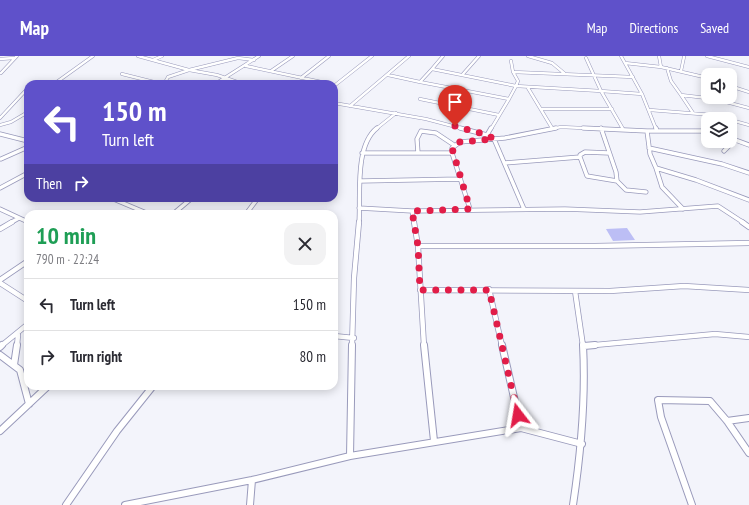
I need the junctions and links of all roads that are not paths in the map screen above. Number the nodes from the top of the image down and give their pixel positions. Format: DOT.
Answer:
graph roads {
  1 [pos="17,56"];
  2 [pos="93,56"];
  3 [pos="138,56"];
  4 [pos="162,56"];
  5 [pos="259,56"];
  6 [pos="293,56"];
  7 [pos="329,56"];
  8 [pos="372,56"];
  9 [pos="409,56"];
  10 [pos="443,56"];
  11 [pos="479,56"];
  12 [pos="528,56"];
  13 [pos="621,56"];
  14 [pos="659,56"];
  15 [pos="707,56"];
  16 [pos="684,57"];
  17 [pos="14,58"];
  18 [pos="586,58"];
  19 [pos="0,59"];
  20 [pos="153,60"];
  21 [pos="254,60"];
  22 [pos="511,61"];
  23 [pos="625,63"];
  24 [pos="246,66"];
  25 [pos="661,67"];
  26 [pos="749,67"];
  27 [pos="667,68"];
  28 [pos="432,69"];
  29 [pos="189,70"];
  30 [pos="271,71"];
  31 [pos="680,71"];
  32 [pos="512,72"];
  33 [pos="564,73"];
  34 [pos="0,74"];
  35 [pos="122,74"];
  36 [pos="462,74"];
  37 [pos="388,75"];
  38 [pos="595,75"];
  39 [pos="701,76"];
  40 [pos="633,77"];
  41 [pos="226,78"];
  42 [pos="301,78"];
  43 [pos="60,80"];
  44 [pos="147,80"];
  45 [pos="166,80"];
  46 [pos="222,80"];
  47 [pos="232,80"];
  48 [pos="311,80"];
  49 [pos="420,82"];
  50 [pos="338,83"];
  51 [pos="516,86"];
  52 [pos="528,88"];
  53 [pos="737,88"];
  54 [pos="601,91"];
  55 [pos="24,92"];
  56 [pos="749,92"];
  57 [pos="642,94"];
  58 [pos="681,95"];
  59 [pos="420,99"];
  60 [pos="509,99"];
  61 [pos="340,105"];
  62 [pos="350,106"];
  63 [pos="749,108"];
  64 [pos="541,110"];
  65 [pos="612,110"];
  66 [pos="650,110"];
  67 [pos="692,113"];
  68 [pos="24,114"];
  69 [pos="396,114"];
  70 [pos="499,115"];
  71 [pos="0,118"];
  72 [pos="0,125"];
  73 [pos="749,125"];
  74 [pos="552,128"];
  75 [pos="601,128"];
  76 [pos="622,129"];
  77 [pos="647,131"];
  78 [pos="657,131"];
  79 [pos="701,131"];
  80 [pos="0,134"];
  81 [pos="487,135"];
  82 [pos="494,139"];
  83 [pos="24,140"];
  84 [pos="737,141"];
  85 [pos="749,145"];
  86 [pos="454,146"];
  87 [pos="649,148"];
  88 [pos="727,148"];
  89 [pos="24,149"];
  90 [pos="724,151"];
  91 [pos="362,153"];
  92 [pos="418,153"];
  93 [pos="452,153"];
  94 [pos="608,154"];
  95 [pos="580,157"];
  96 [pos="1,159"];
  97 [pos="504,163"];
  98 [pos="656,168"];
  99 [pos="749,173"];
  100 [pos="24,175"];
  101 [pos="460,178"];
  102 [pos="361,181"];
  103 [pos="617,181"];
  104 [pos="0,188"];
  105 [pos="646,192"];
  106 [pos="749,200"];
  107 [pos="125,202"];
  108 [pos="187,202"];
  109 [pos="359,208"];
  110 [pos="0,209"];
  111 [pos="470,209"];
  112 [pos="524,209"];
  113 [pos="683,209"];
  114 [pos="141,210"];
  115 [pos="178,210"];
  116 [pos="412,211"];
  117 [pos="19,218"];
  118 [pos="24,220"];
  119 [pos="749,226"];
  120 [pos="0,230"];
  121 [pos="749,243"];
  122 [pos="418,246"];
  123 [pos="24,264"];
  124 [pos="0,280"];
  125 [pos="0,283"];
  126 [pos="420,290"];
  127 [pos="489,290"];
  128 [pos="575,290"];
  129 [pos="749,290"];
  130 [pos="24,298"];
  131 [pos="24,328"];
  132 [pos="18,333"];
  133 [pos="338,336"];
  134 [pos="749,337"];
  135 [pos="354,338"];
  136 [pos="584,346"];
  137 [pos="0,347"];
  138 [pos="0,354"];
  139 [pos="14,365"];
  140 [pos="24,377"];
  141 [pos="27,390"];
  142 [pos="44,390"];
  143 [pos="150,390"];
  144 [pos="29,404"];
  145 [pos="749,418"];
  146 [pos="727,421"];
  147 [pos="521,428"];
  148 [pos="0,431"];
  149 [pos="434,441"];
  150 [pos="582,444"];
  151 [pos="749,453"];
  152 [pos="350,456"];
  153 [pos="252,480"];
  154 [pos="66,505"];
  155 [pos="124,505"];
  156 [pos="250,505"];
  157 [pos="573,505"];
  158 [pos="692,505"];
  1 -- 17 [label="street"];
  2 -- 43 [label="street"];
  3 -- 20 [label="street"];
  4 -- 20 [label="street"];
  5 -- 21 [label="street"];
  6 -- 30 [label="street"];
  7 -- 42 [label="street"];
  8 -- 50 [label="street"];
  9 -- 37 [label="street"];
  10 -- 28 [label="street"];
  11 -- 36 [label="street"];
  12 -- 33 [label="street"];
  13 -- 23 [label="street"];
  14 -- 25 [label="street"];
  15 -- 26 [label="street"];
  16 -- 31 [label="street"];
  17 -- 19 [label="street"];
  17 -- 34 [label="street"];
  18 -- 38 [label="street"];
  20 -- 29 [label="street"];
  21 -- 24 [label="street"];
  21 -- 29 [label="street"];
  22 -- 32 [label="street"];
  23 -- 25 [label="street"];
  23 -- 40 [label="street"];
  24 -- 30 [label="street"];
  24 -- 41 [label="street"];
  25 -- 27 [label="street"];
  27 -- 31 [label="street"];
  27 -- 58 [label="street"];
  28 -- 36 [label="street"];
  28 -- 49 [label="street"];
  29 -- 41 [label="street"];
  29 -- 45 [label="street"];
  30 -- 42 [label="street"];
  31 -- 39 [label="street"];
  32 -- 33 [label="street"];
  32 -- 51 [label="street"];
  33 -- 38 [label="street"];
  35 -- 44 [label="street"];
  36 -- 51 [label="street"];
  37 -- 49 [label="street"];
  37 -- 62 [label="street"];
  38 -- 40 [label="street"];
  38 -- 54 [label="street"];
  40 -- 57 [label="street"];
  41 -- 46 [label="street"];
  41 -- 47 [label="street"];
  42 -- 48 [label="street"];
  49 -- 60 [label="street"];
  51 -- 52 [label="street"];
  51 -- 60 [label="street"];
  52 -- 54 [label="street"];
  52 -- 64 [label="street"];
  53 -- 56 [label="street"];
  54 -- 57 [label="street"];
  54 -- 65 [label="street"];
  55 -- 71 [label="street"];
  57 -- 66 [label="street"];
  58 -- 63 [label="street"];
  58 -- 67 [label="street"];
  59 -- 70 [label="street"];
  60 -- 70 [label="street"];
  61 -- 62 [label="street"];
  62 -- 69 [label="street"];
  64 -- 65 [label="street"];
  64 -- 74 [label="street"];
  65 -- 76 [label="street"];
  66 -- 67 [label="street"];
  66 -- 78 [label="street"];
  67 -- 73 [label="street"];
  68 -- 72 [label="street"];
  69 -- 81 [label="street"];
  69 -- 91 [label="street"];
  70 -- 81 [label="street"];
  74 -- 75 [label="street"];
  74 -- 82 [label="street"];
  75 -- 76 [label="street"];
  75 -- 94 [label="street"];
  76 -- 77 [label="street"];
  77 -- 78 [label="street"];
  77 -- 87 [label="street"];
  78 -- 79 [label="street"];
  80 -- 83 [label="street"];
  81 -- 82 [label="street"];
  82 -- 86 [label="street"];
  82 -- 97 [label="street"];
  84 -- 85 [label="street"];
  86 -- 92 [label="street"];
  86 -- 93 [label="street"];
  87 -- 98 [label="street"];
  87 -- 99 [label="street"];
  88 -- 90 [label="street"];
  89 -- 96 [label="street"];
  91 -- 92 [label="street"];
  91 -- 102 [label="street"];
  92 -- 93 [label="street"];
  93 -- 101 [label="street"];
  94 -- 95 [label="street"];
  94 -- 103 [label="street"];
  95 -- 97 [label="street"];
  95 -- 103 [label="street"];
  97 -- 112 [label="street"];
  98 -- 106 [label="street"];
  98 -- 113 [label="street"];
  100 -- 104 [label="street"];
  101 -- 102 [label="street"];
  101 -- 111 [label="street"];
  102 -- 109 [label="street"];
  103 -- 105 [label="street"];
  107 -- 114 [label="street"];
  108 -- 115 [label="street"];
  109 -- 116 [label="street"];
  109 -- 135 [label="street"];
  110 -- 117 [label="street"];
  111 -- 112 [label="street"];
  111 -- 116 [label="street"];
  112 -- 113 [label="street"];
  113 -- 119 [label="street"];
  116 -- 122 [label="street"];
  117 -- 118 [label="street"];
  117 -- 120 [label="street"];
  121 -- 122 [label="street"];
  122 -- 126 [label="street"];
  123 -- 124 [label="street"];
  125 -- 130 [label="street"];
  126 -- 127 [label="street"];
  126 -- 149 [label="street"];
  127 -- 128 [label="street"];
  127 -- 147 [label="street"];
  128 -- 129 [label="street"];
  128 -- 136 [label="street"];
  131 -- 132 [label="street"];
  132 -- 137 [label="street"];
  132 -- 139 [label="street"];
  133 -- 135 [label="street"];
  134 -- 136 [label="street"];
  135 -- 152 [label="street"];
  136 -- 150 [label="street"];
  138 -- 139 [label="street"];
  139 -- 140 [label="street"];
  141 -- 144 [label="street"];
  142 -- 144 [label="street"];
  143 -- 154 [label="street"];
  144 -- 148 [label="street"];
  145 -- 146 [label="street"];
  146 -- 151 [label="street"];
  146 -- 158 [label="street"];
  147 -- 149 [label="street"];
  147 -- 150 [label="street"];
  149 -- 152 [label="street"];
  150 -- 157 [label="street"];
  152 -- 153 [label="street"];
  153 -- 155 [label="street"];
  153 -- 156 [label="street"];
}
